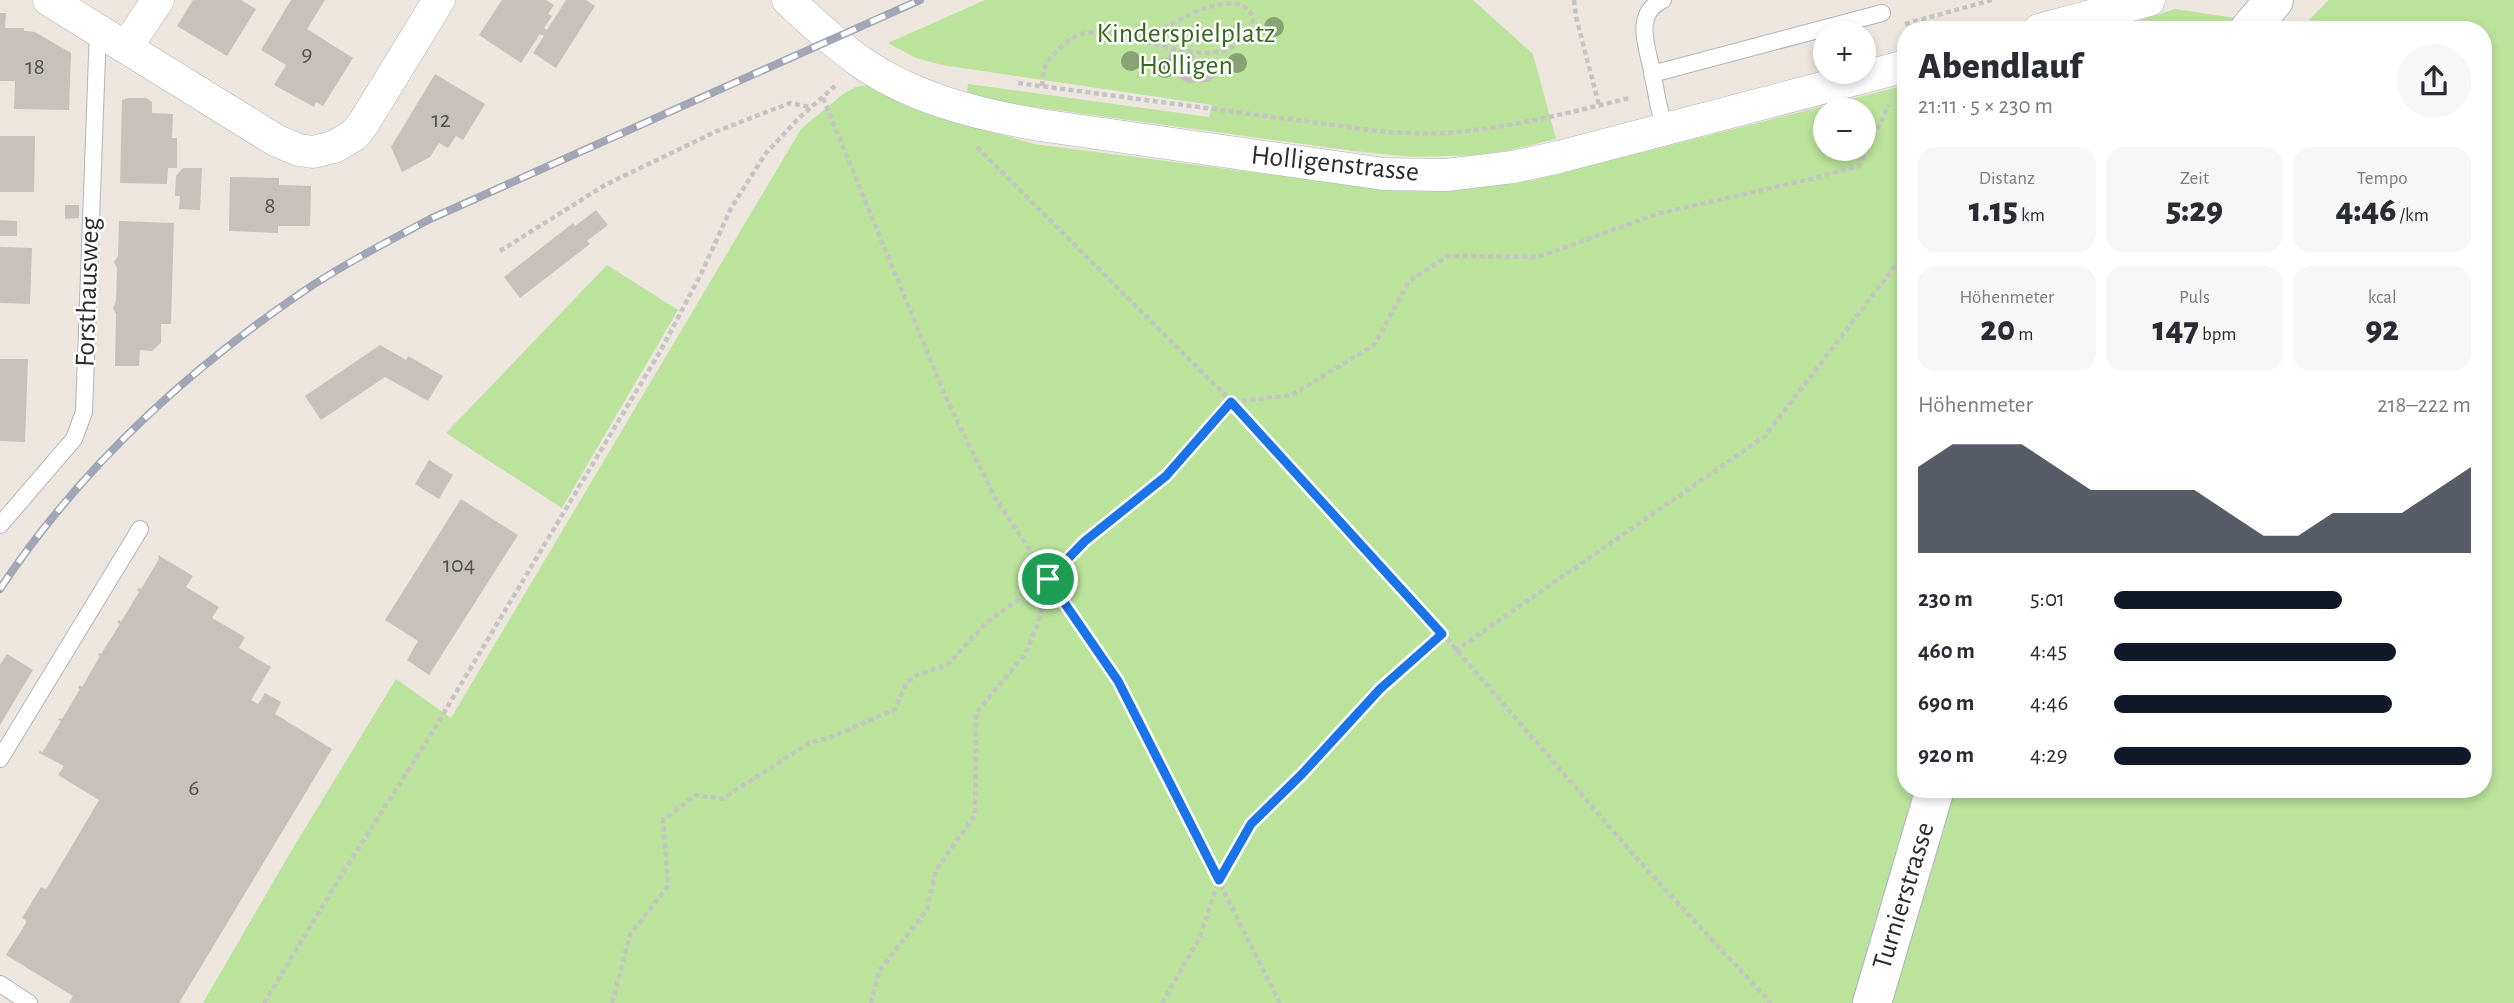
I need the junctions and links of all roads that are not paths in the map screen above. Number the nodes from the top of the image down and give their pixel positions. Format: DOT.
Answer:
graph roads {
  1 [pos="49,0"];
  2 [pos="158,0"];
  3 [pos="439,0"];
  4 [pos="788,0"];
  5 [pos="1663,0"];
  6 [pos="2149,0"];
  7 [pos="1882,13"];
  8 [pos="2072,21"];
  9 [pos="98,29"];
  10 [pos="127,47"];
  11 [pos="1897,68"];
  12 [pos="1652,74"];
  13 [pos="1665,131"];
  14 [pos="0,525"];
  15 [pos="140,529"];
  16 [pos="0,759"];
  17 [pos="1932,798"];
  18 [pos="0,985"];
  19 [pos="29,1003"];
  20 [pos="1872,1003"];
  1 -- 9 [label="street"];
  2 -- 10 [label="street"];
  3 -- 10 [label="street"];
  4 -- 13 [label="street, Holligenstrasse"];
  5 -- 12 [label="lane"];
  6 -- 8 [label="street"];
  7 -- 12 [label="lane"];
  9 -- 10 [label="street"];
  9 -- 14 [label="lane, Forsthausweg"];
  11 -- 13 [label="street, Holligenstrasse"];
  12 -- 13 [label="lane"];
  15 -- 16 [label="lane"];
  17 -- 20 [label="main road, Turnierstrasse"];
  18 -- 19 [label="lane"];
}
